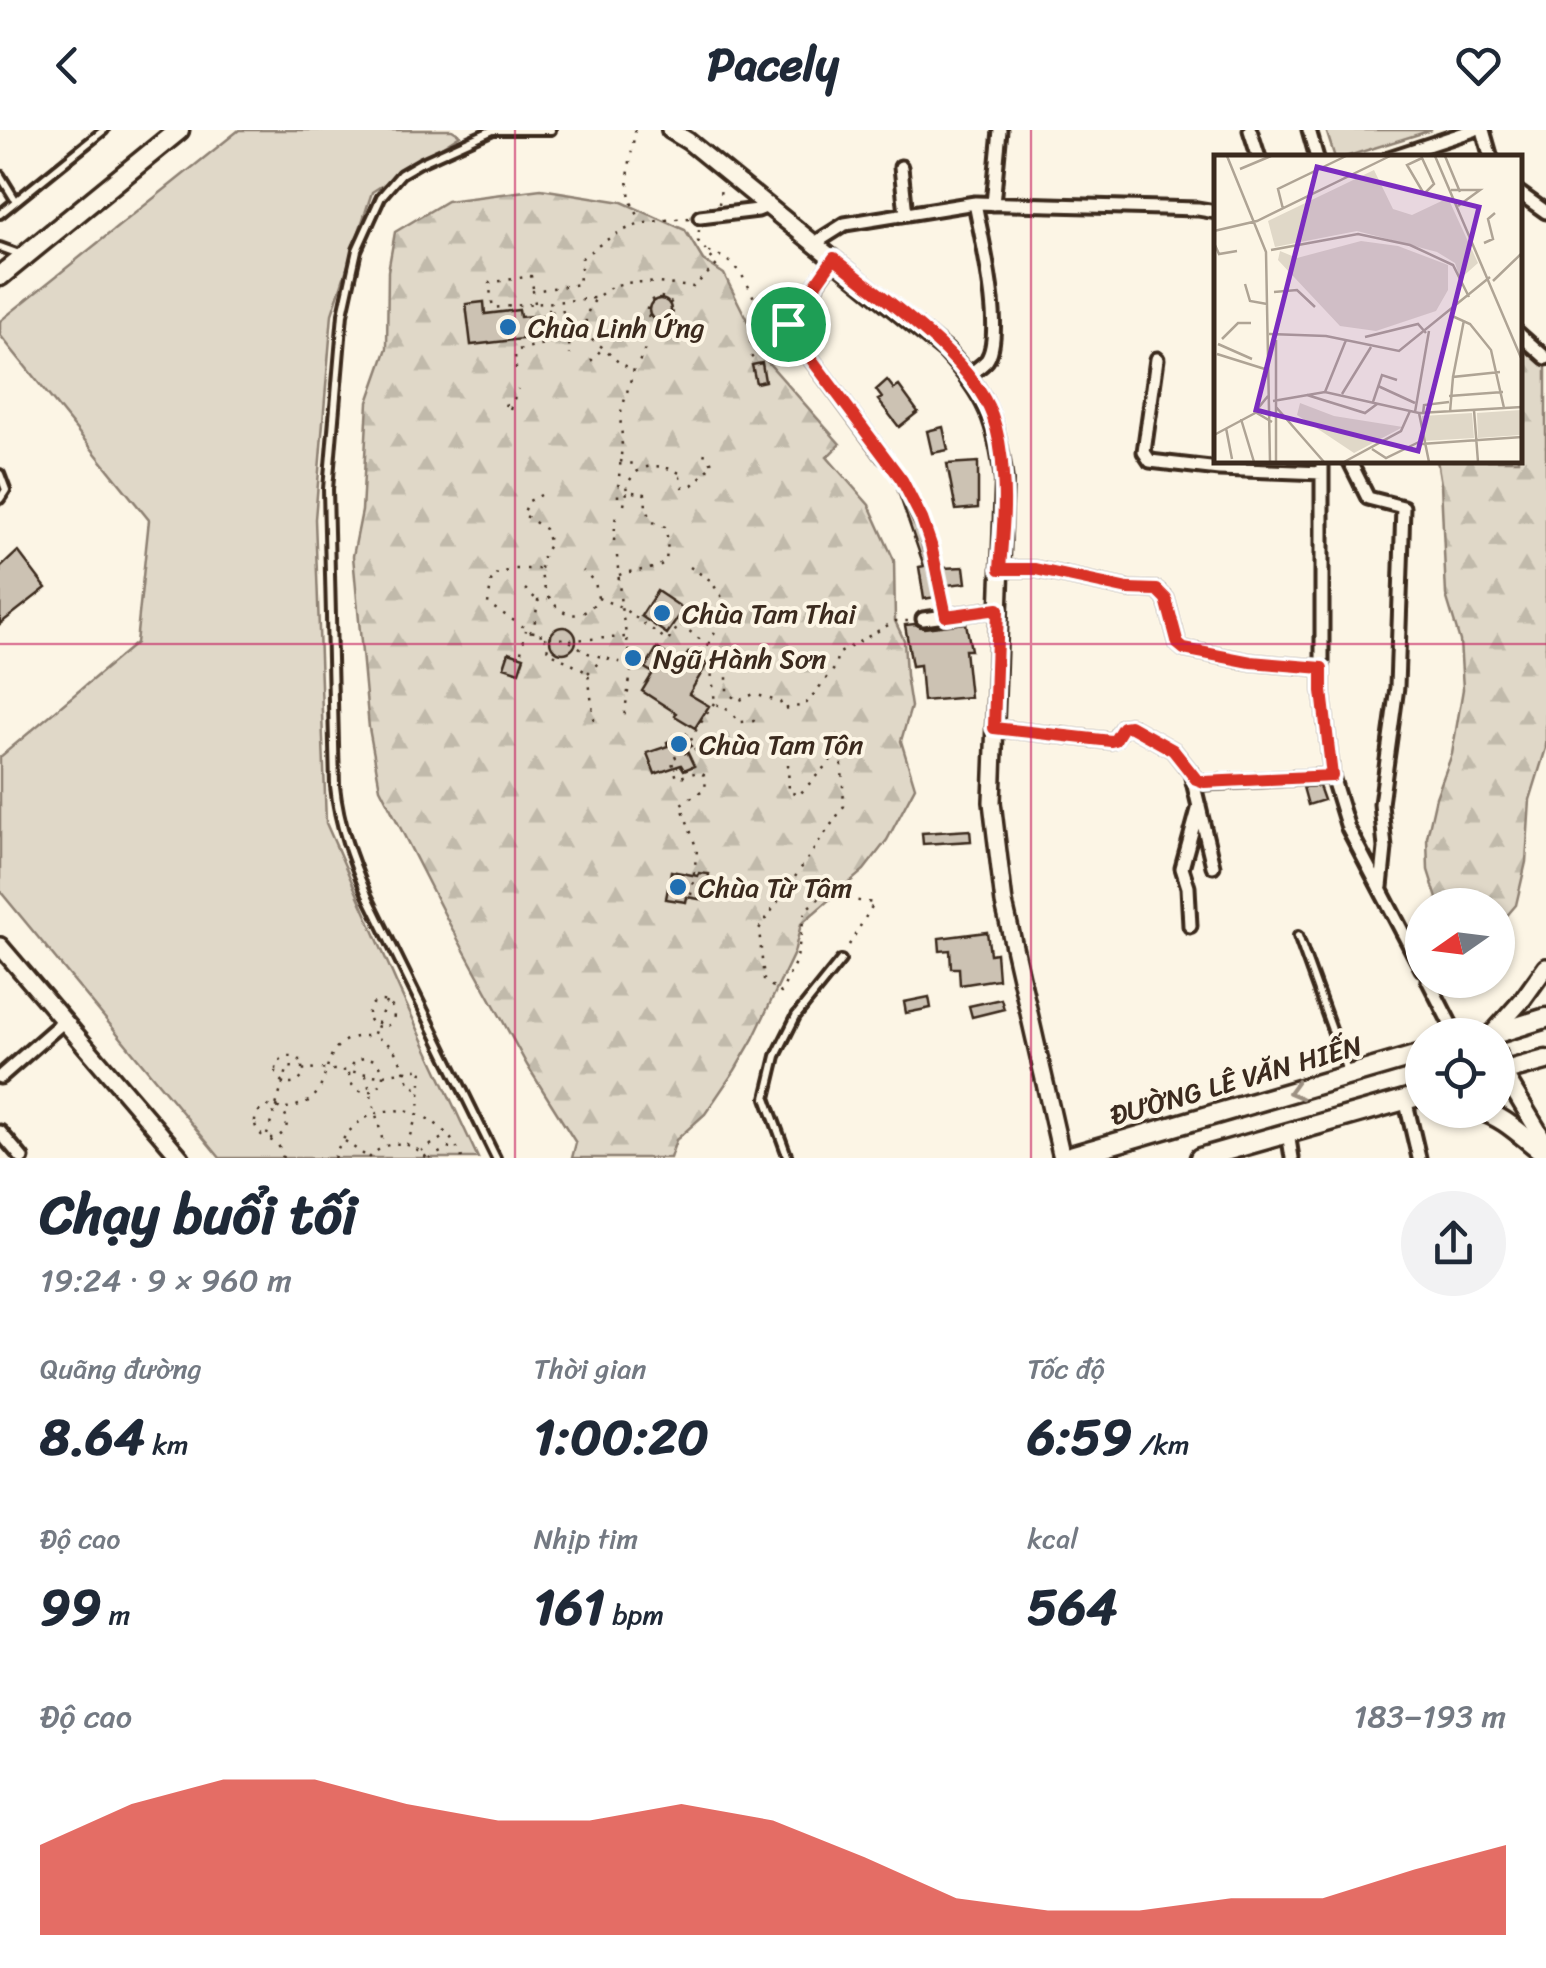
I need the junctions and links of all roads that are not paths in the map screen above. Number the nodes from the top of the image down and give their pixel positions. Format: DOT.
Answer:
graph roads {
  1 [pos="104,130"];
  2 [pos="179,130"];
  3 [pos="493,130"];
  4 [pos="551,130"];
  5 [pos="670,130"];
  6 [pos="1000,130"];
  7 [pos="1250,130"];
  8 [pos="1308,130"];
  9 [pos="1474,130"];
  10 [pos="1483,130"];
  11 [pos="690,136"];
  12 [pos="1258,155"];
  13 [pos="1316,155"];
  14 [pos="1398,155"];
  15 [pos="1490,155"];
  16 [pos="901,167"];
  17 [pos="0,176"];
  18 [pos="1521,194"];
  19 [pos="16,201"];
  20 [pos="975,204"];
  21 [pos="993,204"];
  22 [pos="768,206"];
  23 [pos="1214,212"];
  24 [pos="1546,212"];
  25 [pos="0,214"];
  26 [pos="906,214"];
  27 [pos="700,218"];
  28 [pos="815,243"];
  29 [pos="0,247"];
  30 [pos="24,256"];
  31 [pos="834,258"];
  32 [pos="0,276"];
  33 [pos="1521,336"];
  34 [pos="1546,358"];
  35 [pos="1157,360"];
  36 [pos="969,375"];
  37 [pos="884,457"];
  38 [pos="1349,462"];
  39 [pos="1221,464"];
  40 [pos="1322,466"];
  41 [pos="0,474"];
  42 [pos="0,498"];
  43 [pos="1000,569"];
  44 [pos="998,609"];
  45 [pos="946,616"];
  46 [pos="923,619"];
  47 [pos="1322,668"];
  48 [pos="994,728"];
  49 [pos="1191,773"];
  50 [pos="1332,776"];
  51 [pos="1199,806"];
  52 [pos="1213,866"];
  53 [pos="1381,887"];
  54 [pos="1190,926"];
  55 [pos="1405,935"];
  56 [pos="1298,936"];
  57 [pos="0,946"];
  58 [pos="840,960"];
  59 [pos="1546,968"];
  60 [pos="1506,1018"];
  61 [pos="1546,1018"];
  62 [pos="64,1021"];
  63 [pos="1515,1028"];
  64 [pos="1405,1059"];
  65 [pos="1546,1060"];
  66 [pos="1515,1064"];
  67 [pos="1348,1076"];
  68 [pos="0,1077"];
  69 [pos="1515,1093"];
  70 [pos="1405,1099"];
  71 [pos="1384,1106"];
  72 [pos="1405,1107"];
  73 [pos="1416,1128"];
  74 [pos="1512,1128"];
  75 [pos="0,1132"];
  76 [pos="1288,1133"];
  77 [pos="1546,1144"];
  78 [pos="1546,1154"];
  79 [pos="22,1158"];
  80 [pos="182,1158"];
  81 [pos="496,1158"];
  82 [pos="788,1158"];
  83 [pos="1063,1158"];
  84 [pos="1200,1158"];
  85 [pos="1292,1158"];
  86 [pos="1418,1158"];
  1 -- 19 [label="lane"];
  2 -- 30 [label="main road"];
  3 -- 4 [label="lane"];
  3 -- 81 [label="lane"];
  5 -- 11 [label="street"];
  6 -- 21 [label="street"];
  7 -- 12 [label="street"];
  8 -- 13 [label="street"];
  9 -- 14 [label="street"];
  10 -- 15 [label="street"];
  11 -- 22 [label="street"];
  16 -- 26 [label="street"];
  17 -- 19 [label="lane"];
  18 -- 24 [label="street"];
  19 -- 25 [label="lane"];
  20 -- 21 [label="street"];
  20 -- 26 [label="street"];
  20 -- 36 [label="street"];
  21 -- 23 [label="street"];
  22 -- 27 [label="street"];
  22 -- 28 [label="street"];
  26 -- 28 [label="street"];
  28 -- 31 [label="street"];
  29 -- 30 [label="lane"];
  30 -- 32 [label="main road"];
  31 -- 36 [label="street"];
  31 -- 37 [label="street"];
  33 -- 34 [label="street"];
  35 -- 39 [label="street"];
  36 -- 43 [label="street"];
  37 -- 45 [label="lane"];
  38 -- 53 [label="street"];
  39 -- 40 [label="street"];
  40 -- 47 [label="street"];
  41 -- 42 [label="lane"];
  43 -- 44 [label="street"];
  43 -- 47 [label="street"];
  44 -- 45 [label="street"];
  44 -- 48 [label="street"];
  45 -- 46 [label="street"];
  47 -- 50 [label="street"];
  48 -- 49 [label="street"];
  48 -- 83 [label="street"];
  49 -- 50 [label="street"];
  49 -- 51 [label="street"];
  50 -- 53 [label="street"];
  51 -- 52 [label="street"];
  51 -- 54 [label="street"];
  53 -- 55 [label="street"];
  56 -- 67 [label="lane"];
  57 -- 62 [label="street"];
  58 -- 82 [label="lane"];
  59 -- 60 [label="street"];
  61 -- 63 [label="main road"];
  62 -- 68 [label="street"];
  62 -- 80 [label="street"];
  64 -- 67 [label="main road, ĐƯỜNG LÊ VĂN HIẾN"];
  65 -- 66 [label="main road"];
  67 -- 83 [label="main road, ĐƯỜNG LÊ VĂN HIẾN, one-way"];
  69 -- 77 [label="street"];
  70 -- 71 [label="main road"];
  71 -- 72 [label="main road"];
  71 -- 76 [label="main road"];
  73 -- 86 [label="street"];
  74 -- 78 [label="main road"];
  75 -- 79 [label="street"];
  76 -- 84 [label="main road"];
  76 -- 85 [label="street"];
}
